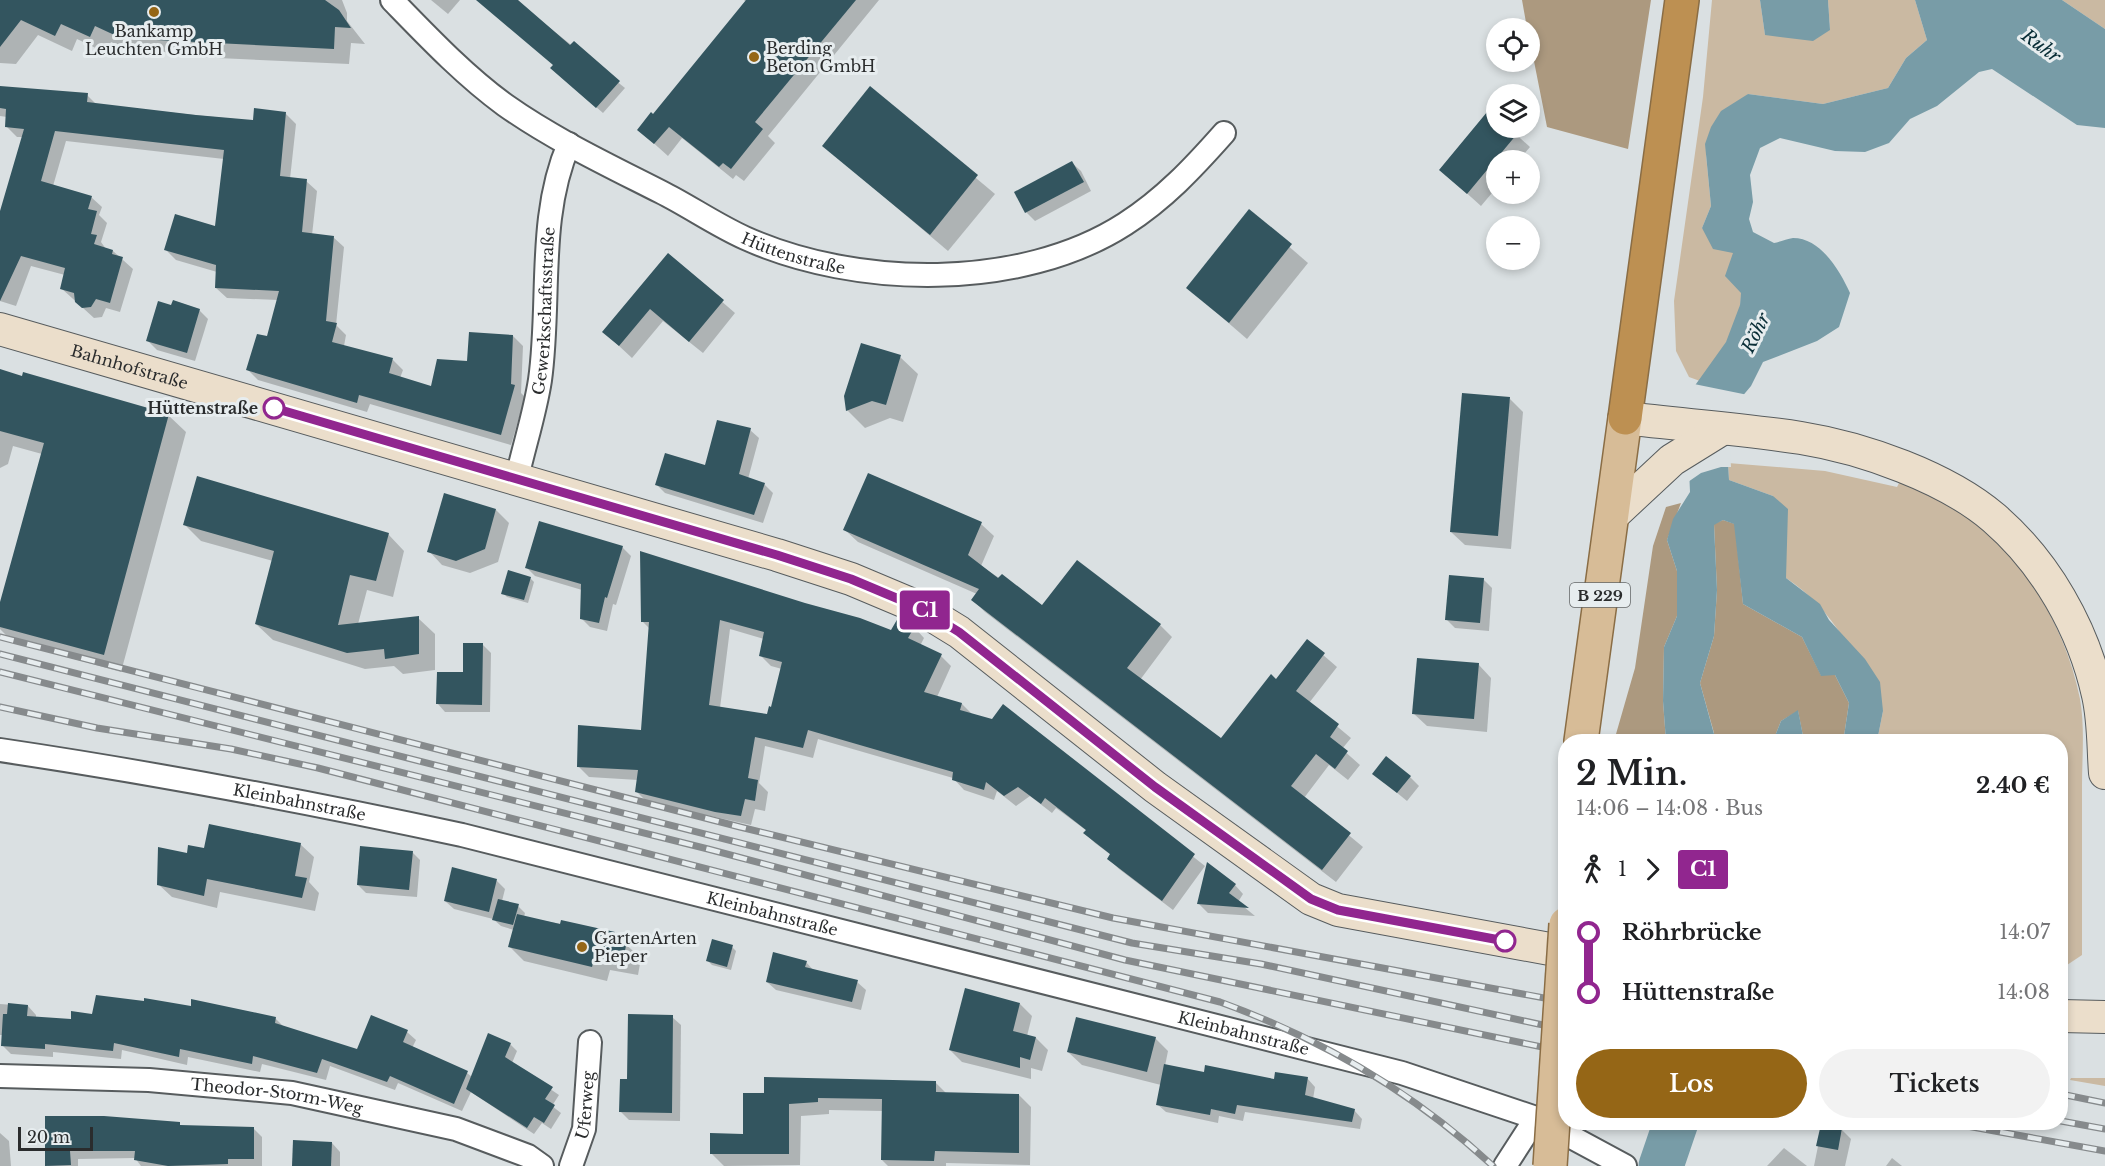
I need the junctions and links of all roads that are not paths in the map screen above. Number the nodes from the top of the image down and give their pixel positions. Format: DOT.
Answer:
graph roads {
  1 [pos="392,0"];
  2 [pos="1682,0"];
  3 [pos="1224,134"];
  4 [pos="569,144"];
  5 [pos="0,329"];
  6 [pos="1625,418"];
  7 [pos="1722,429"];
  8 [pos="516,478"];
  9 [pos="1613,515"];
  10 [pos="1582,734"];
  11 [pos="0,750"];
  12 [pos="2105,773"];
  13 [pos="1558,951"];
  14 [pos="2068,1016"];
  15 [pos="2105,1017"];
  16 [pos="590,1042"];
  17 [pos="1558,1045"];
  18 [pos="0,1076"];
  19 [pos="1536,1119"];
  20 [pos="1558,1129"];
  21 [pos="1559,1130"];
  22 [pos="542,1166"];
  23 [pos="572,1166"];
  24 [pos="1505,1166"];
  25 [pos="1550,1166"];
  26 [pos="1625,1166"];
  1 -- 4 [label="street, Hüttenstraße"];
  2 -- 6 [label="highway"];
  3 -- 4 [label="street, Hüttenstraße"];
  4 -- 8 [label="street, Gewerkschaftsstraße"];
  5 -- 8 [label="street, Bahnhofstraße"];
  6 -- 7 [label="street"];
  6 -- 9 [label="main road, B 229"];
  7 -- 9 [label="street"];
  7 -- 12 [label="street"];
  8 -- 13 [label="street, Bahnhofstraße"];
  9 -- 10 [label="main road, B 229"];
  11 -- 19 [label="street, Kleinbahnstraße"];
  14 -- 15 [label="street"];
  16 -- 23 [label="street, Uferweg"];
  17 -- 25 [label="main road, bridge"];
  18 -- 22 [label="street, Theodor-Storm-Weg"];
  19 -- 20 [label="street, Kleinbahnstraße"];
  19 -- 24 [label="street"];
  21 -- 26 [label="street, Kleinbahnstraße"];
}
